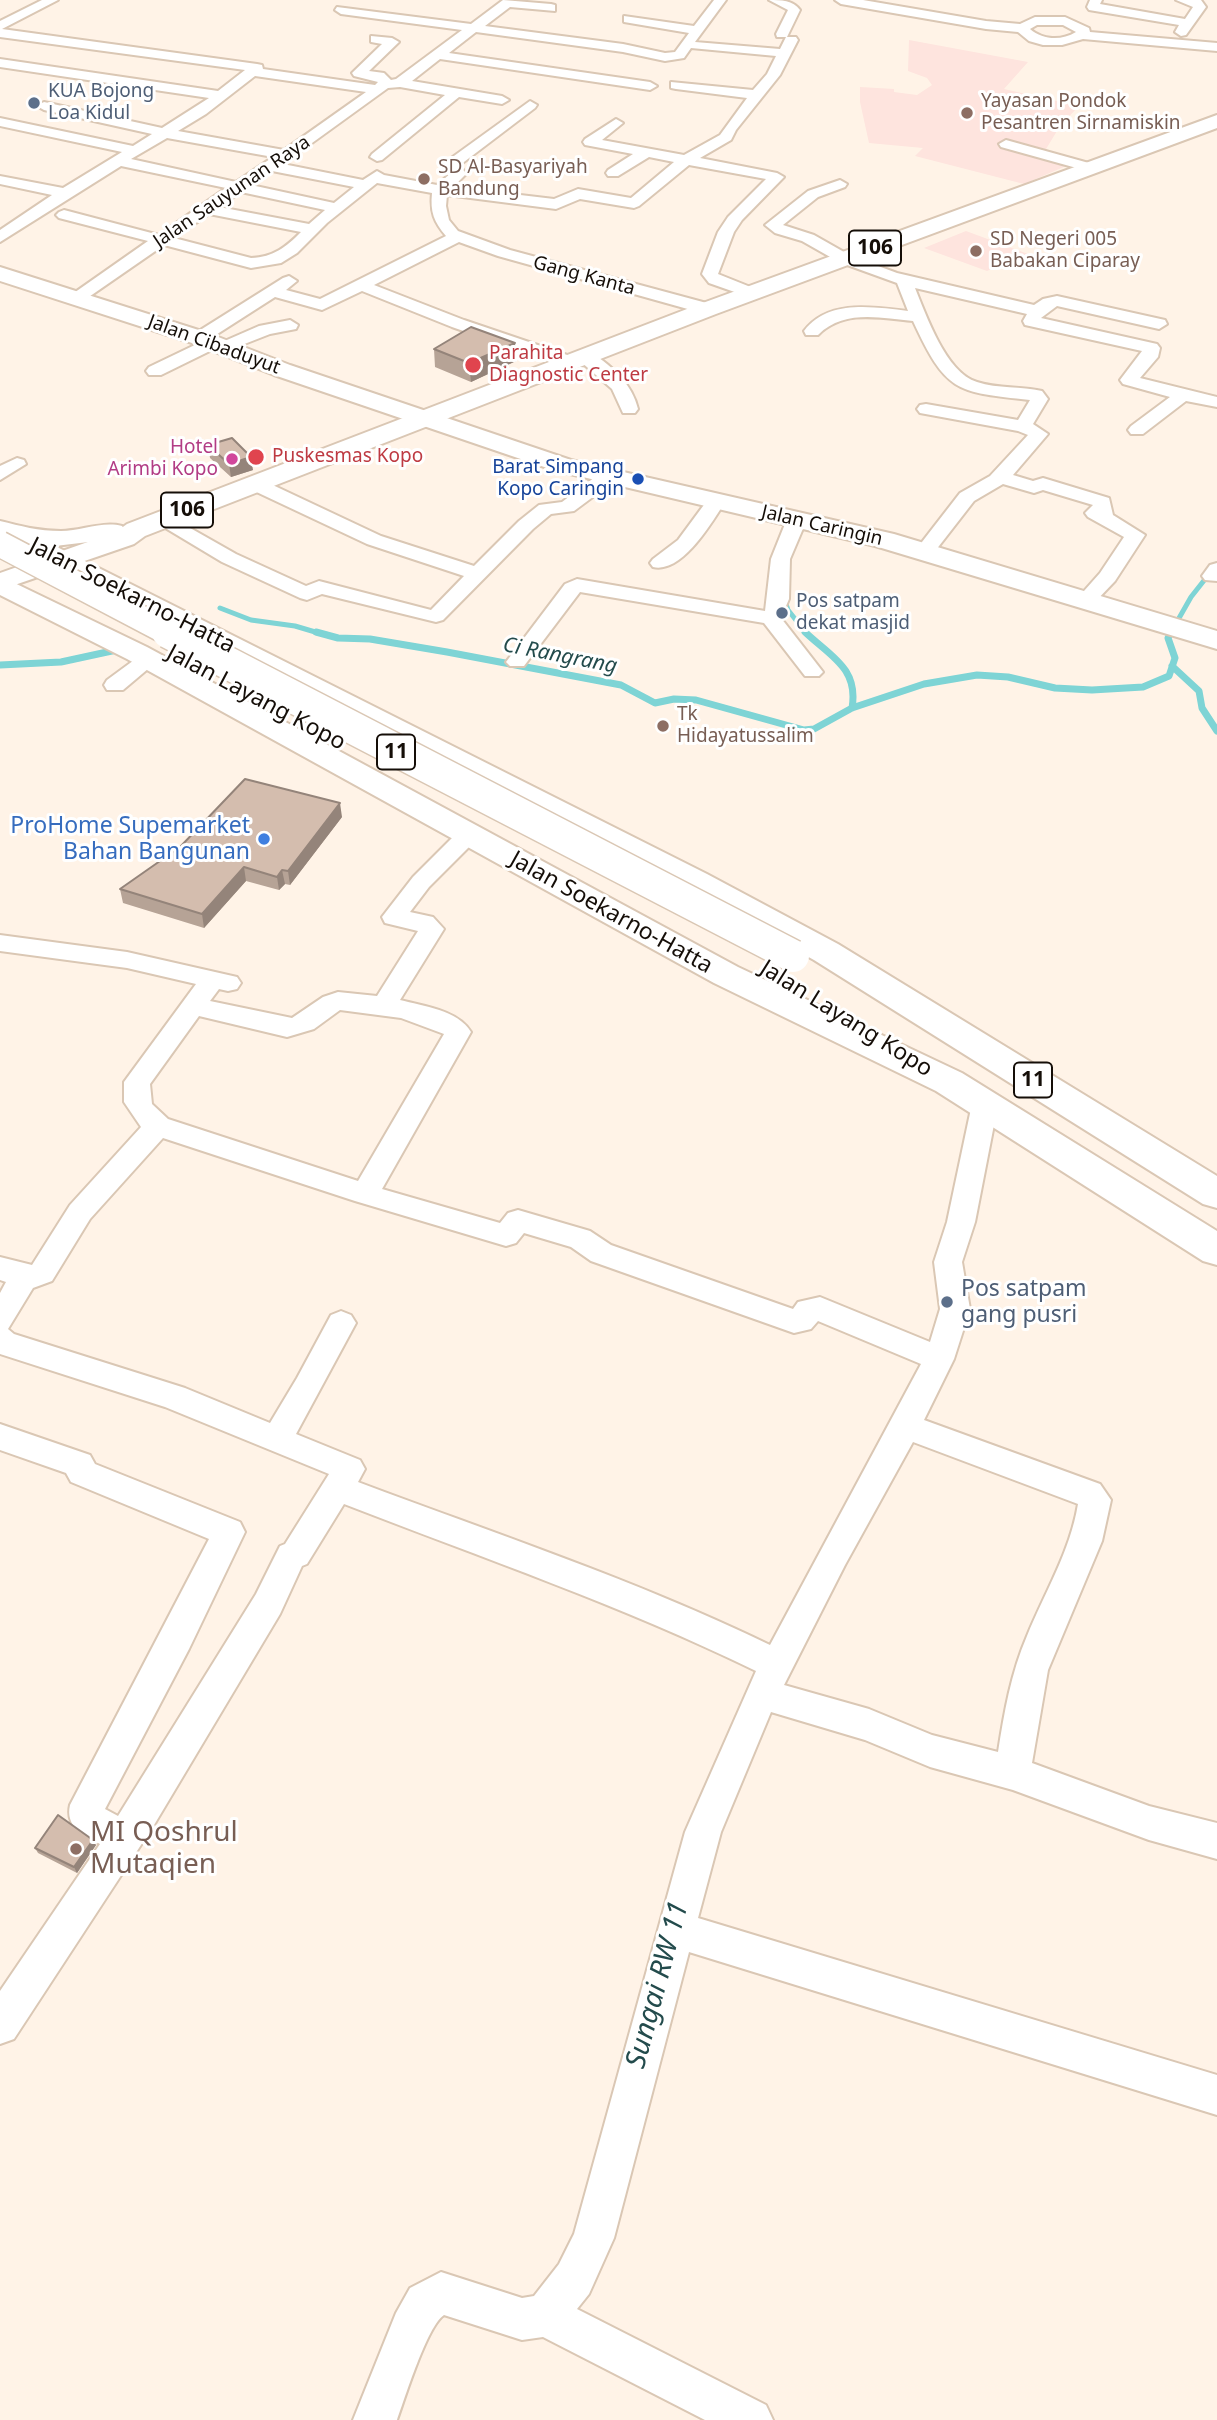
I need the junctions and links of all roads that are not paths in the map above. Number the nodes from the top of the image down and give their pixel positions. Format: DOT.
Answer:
graph roads {
  1 [pos="52,0"];
  2 [pos="720,0"];
  3 [pos="775,0"];
  4 [pos="841,0"];
  5 [pos="1096,0"];
  6 [pos="1182,0"];
  7 [pos="509,2"];
  8 [pos="551,8"];
  9 [pos="341,10"];
  10 [pos="629,19"];
  11 [pos="0,26"];
  12 [pos="45,27"];
  13 [pos="474,28"];
  14 [pos="1022,28"];
  15 [pos="697,30"];
  16 [pos="0,33"];
  17 [pos="1083,35"];
  18 [pos="32,37"];
  19 [pos="376,39"];
  20 [pos="16,46"];
  21 [pos="696,46"];
  22 [pos="1217,47"];
  23 [pos="783,53"];
  24 [pos="0,55"];
  25 [pos="437,55"];
  26 [pos="0,63"];
  27 [pos="278,65"];
  28 [pos="255,72"];
  29 [pos="359,73"];
  30 [pos="400,83"];
  31 [pos="676,85"];
  32 [pos="650,86"];
  33 [pos="381,87"];
  34 [pos="457,92"];
  35 [pos="757,95"];
  36 [pos="222,96"];
  37 [pos="502,100"];
  38 [pos="530,105"];
  39 [pos="44,106"];
  40 [pos="1217,121"];
  41 [pos="1,122"];
  42 [pos="617,123"];
  43 [pos="164,133"];
  44 [pos="1006,144"];
  45 [pos="136,150"];
  46 [pos="647,152"];
  47 [pos="285,155"];
  48 [pos="377,157"];
  49 [pos="686,160"];
  50 [pos="120,161"];
  51 [pos="270,166"];
  52 [pos="1091,168"];
  53 [pos="613,173"];
  54 [pos="372,179"];
  55 [pos="0,180"];
  56 [pos="841,184"];
  57 [pos="239,186"];
  58 [pos="440,190"];
  59 [pos="65,193"];
  60 [pos="337,208"];
  61 [pos="207,209"];
  62 [pos="475,211"];
  63 [pos="64,215"];
  64 [pos="513,215"];
  65 [pos="312,229"];
  66 [pos="0,237"];
  67 [pos="460,237"];
  68 [pos="162,240"];
  69 [pos="845,259"];
  70 [pos="0,274"];
  71 [pos="904,279"];
  72 [pos="290,281"];
  73 [pos="363,286"];
  74 [pos="274,292"];
  75 [pos="752,293"];
  76 [pos="77,298"];
  77 [pos="708,309"];
  78 [pos="1037,311"];
  79 [pos="920,317"];
  80 [pos="1159,324"];
  81 [pos="290,325"];
  82 [pos="812,331"];
  83 [pos="212,342"];
  84 [pos="580,360"];
  85 [pos="155,371"];
  86 [pos="1183,395"];
  87 [pos="1217,402"];
  88 [pos="629,408"];
  89 [pos="926,409"];
  90 [pos="426,420"];
  91 [pos="1031,430"];
  92 [pos="1137,430"];
  93 [pos="999,477"];
  94 [pos="606,478"];
  95 [pos="255,484"];
  96 [pos="716,502"];
  97 [pos="797,519"];
  98 [pos="162,520"];
  99 [pos="0,529"];
  100 [pos="125,533"];
  101 [pos="0,544"];
  102 [pos="925,551"];
  103 [pos="54,558"];
  104 [pos="660,563"];
  105 [pos="0,564"];
  106 [pos="0,570"];
  107 [pos="477,574"];
  108 [pos="0,583"];
  109 [pos="116,590"];
  110 [pos="0,597"];
  111 [pos="1086,600"];
  112 [pos="62,616"];
  113 [pos="771,618"];
  114 [pos="1217,640"];
  115 [pos="243,652"];
  116 [pos="148,659"];
  117 [pos="517,662"];
  118 [pos="812,672"];
  119 [pos="115,685"];
  120 [pos="193,685"];
  121 [pos="468,835"];
  122 [pos="0,943"];
  123 [pos="784,964"];
  124 [pos="384,1005"];
  125 [pos="195,1006"];
  126 [pos="949,1082"];
  127 [pos="985,1104"];
  128 [pos="158,1126"];
  129 [pos="365,1194"];
  130 [pos="1217,1194"];
  131 [pos="1217,1211"];
  132 [pos="1217,1250"];
  133 [pos="12,1273"];
  134 [pos="0,1320"];
  135 [pos="341,1323"];
  136 [pos="0,1338"];
  137 [pos="939,1359"];
  138 [pos="906,1426"];
  139 [pos="0,1437"];
  140 [pos="277,1438"];
  141 [pos="339,1488"];
  142 [pos="769,1679"];
  143 [pos="1013,1773"];
  144 [pos="125,1838"];
  145 [pos="1217,1841"];
  146 [pos="675,1929"];
  147 [pos="0,2025"];
  148 [pos="1217,2095"];
  149 [pos="545,2316"];
  150 [pos="375,2420"];
  151 [pos="751,2420"];
  1 -- 11 [label="street"];
  2 -- 15 [label="street"];
  3 -- 23 [label="street"];
  4 -- 14 [label="street"];
  5 -- 6 [label="street"];
  7 -- 8 [label="street"];
  7 -- 13 [label="street"];
  9 -- 13 [label="street"];
  10 -- 15 [label="street"];
  12 -- 18 [label="street"];
  13 -- 15 [label="street"];
  13 -- 25 [label="street"];
  14 -- 17 [label="street"];
  14 -- 17 [label="street"];
  16 -- 18 [label="street"];
  17 -- 22 [label="street"];
  18 -- 28 [label="street"];
  19 -- 29 [label="street"];
  20 -- 24 [label="street"];
  21 -- 23 [label="street"];
  23 -- 35 [label="street"];
  25 -- 30 [label="street"];
  25 -- 32 [label="street"];
  26 -- 36 [label="street"];
  27 -- 29 [label="street"];
  28 -- 33 [label="street"];
  28 -- 36 [label="street"];
  29 -- 33 [label="street"];
  30 -- 33 [label="street"];
  30 -- 34 [label="street"];
  31 -- 35 [label="street"];
  33 -- 47 [label="street, Jalan Sauyunan Raya"];
  34 -- 37 [label="street"];
  34 -- 48 [label="street"];
  35 -- 49 [label="street"];
  36 -- 43 [label="street"];
  38 -- 58 [label="street"];
  39 -- 43 [label="street"];
  40 -- 52 [label="main road, 106"];
  41 -- 45 [label="street"];
  42 -- 46 [label="street"];
  43 -- 45 [label="street"];
  43 -- 47 [label="street"];
  44 -- 52 [label="street"];
  45 -- 50 [label="street"];
  46 -- 49 [label="street"];
  46 -- 53 [label="street"];
  47 -- 51 [label="street, Jalan Sauyunan Raya"];
  49 -- 58 [label="street"];
  49 -- 75 [label="street"];
  50 -- 57 [label="street"];
  50 -- 59 [label="street"];
  51 -- 54 [label="street"];
  51 -- 57 [label="street, Jalan Sauyunan Raya"];
  52 -- 69 [label="main road, 106"];
  54 -- 58 [label="street"];
  54 -- 60 [label="street"];
  55 -- 59 [label="street"];
  56 -- 69 [label="street"];
  57 -- 60 [label="street"];
  57 -- 61 [label="street, Jalan Sauyunan Raya"];
  58 -- 67 [label="street"];
  59 -- 66 [label="street"];
  60 -- 65 [label="street"];
  61 -- 65 [label="street"];
  61 -- 68 [label="street, Jalan Sauyunan Raya"];
  62 -- 64 [label="street"];
  63 -- 68 [label="street"];
  65 -- 68 [label="street"];
  67 -- 73 [label="street"];
  67 -- 77 [label="street, Gang Kanta"];
  68 -- 76 [label="street, Jalan Sauyunan Raya"];
  69 -- 71 [label="street"];
  69 -- 75 [label="main road, 106"];
  70 -- 76 [label="main road, Jalan Cibaduyut"];
  71 -- 78 [label="street"];
  71 -- 79 [label="street"];
  72 -- 74 [label="street"];
  73 -- 74 [label="street"];
  73 -- 84 [label="street"];
  74 -- 83 [label="street"];
  75 -- 77 [label="main road, 106"];
  76 -- 83 [label="main road, Jalan Cibaduyut"];
  77 -- 84 [label="main road, 106"];
  78 -- 80 [label="street"];
  78 -- 86 [label="street"];
  79 -- 82 [label="street"];
  79 -- 91 [label="street"];
  81 -- 83 [label="street"];
  83 -- 85 [label="street"];
  83 -- 90 [label="main road, Jalan Cibaduyut"];
  84 -- 88 [label="street"];
  84 -- 90 [label="main road, 106"];
  86 -- 87 [label="street"];
  86 -- 92 [label="street"];
  89 -- 91 [label="street"];
  90 -- 94 [label="main road, Jalan Caringin"];
  90 -- 95 [label="main road, 106"];
  91 -- 93 [label="street"];
  93 -- 102 [label="street"];
  93 -- 111 [label="street"];
  94 -- 96 [label="main road, Jalan Caringin"];
  94 -- 107 [label="street"];
  95 -- 98 [label="main road, 106"];
  95 -- 107 [label="street"];
  96 -- 97 [label="main road, Jalan Caringin"];
  96 -- 104 [label="street"];
  97 -- 102 [label="main road, Jalan Caringin"];
  97 -- 113 [label="street"];
  98 -- 100 [label="main road, 106"];
  98 -- 107 [label="street"];
  99 -- 100 [label="main road"];
  99 -- 103 [label="main road, Jalan Soekarno-Hatta / 11"];
  100 -- 103 [label="main road, 106"];
  100 -- 109 [label="main road"];
  101 -- 123 [label="main road, Jalan Layang Kopo / 11, bridge"];
  102 -- 111 [label="main road, Jalan Caringin"];
  103 -- 106 [label="main road, 106"];
  103 -- 108 [label="main road, 106"];
  103 -- 109 [label="main road, Jalan Soekarno-Hatta / 11"];
  105 -- 123 [label="main road, Jalan Layang Kopo / 11"];
  108 -- 112 [label="main road, Jalan Soekarno-Hatta / 11"];
  109 -- 115 [label="main road, Jalan Soekarno-Hatta / 11"];
  110 -- 112 [label="main road"];
  111 -- 114 [label="main road, Jalan Caringin"];
  112 -- 116 [label="main road, Jalan Soekarno-Hatta / 11"];
  113 -- 117 [label="street"];
  113 -- 118 [label="street"];
  115 -- 120 [label="main road"];
  115 -- 130 [label="main road, Jalan Soekarno-Hatta / 11"];
  116 -- 119 [label="street"];
  116 -- 120 [label="main road, Jalan Soekarno-Hatta / 11"];
  120 -- 121 [label="main road, Jalan Soekarno-Hatta / 11"];
  121 -- 124 [label="street"];
  121 -- 126 [label="main road, Jalan Soekarno-Hatta / 11"];
  122 -- 125 [label="street"];
  123 -- 126 [label="main road, Jalan Layang Kopo / 11"];
  123 -- 131 [label="main road, Jalan Layang Kopo / 11"];
  124 -- 125 [label="street"];
  124 -- 129 [label="street"];
  125 -- 128 [label="street"];
  126 -- 127 [label="main road, Jalan Soekarno-Hatta / 11"];
  127 -- 132 [label="main road, Jalan Soekarno-Hatta / 11"];
  127 -- 137 [label="street"];
  128 -- 129 [label="street"];
  128 -- 133 [label="street"];
  129 -- 137 [label="street"];
  133 -- 134 [label="street"];
  135 -- 140 [label="street"];
  136 -- 140 [label="street"];
  137 -- 138 [label="street"];
  138 -- 142 [label="street"];
  138 -- 143 [label="street"];
  139 -- 144 [label="street"];
  140 -- 141 [label="street"];
  141 -- 142 [label="street"];
  141 -- 144 [label="street"];
  142 -- 143 [label="street"];
  142 -- 146 [label="street"];
  143 -- 145 [label="street"];
  144 -- 147 [label="street"];
  146 -- 148 [label="street"];
  146 -- 149 [label="street"];
  149 -- 150 [label="street"];
  149 -- 151 [label="street"];
}
